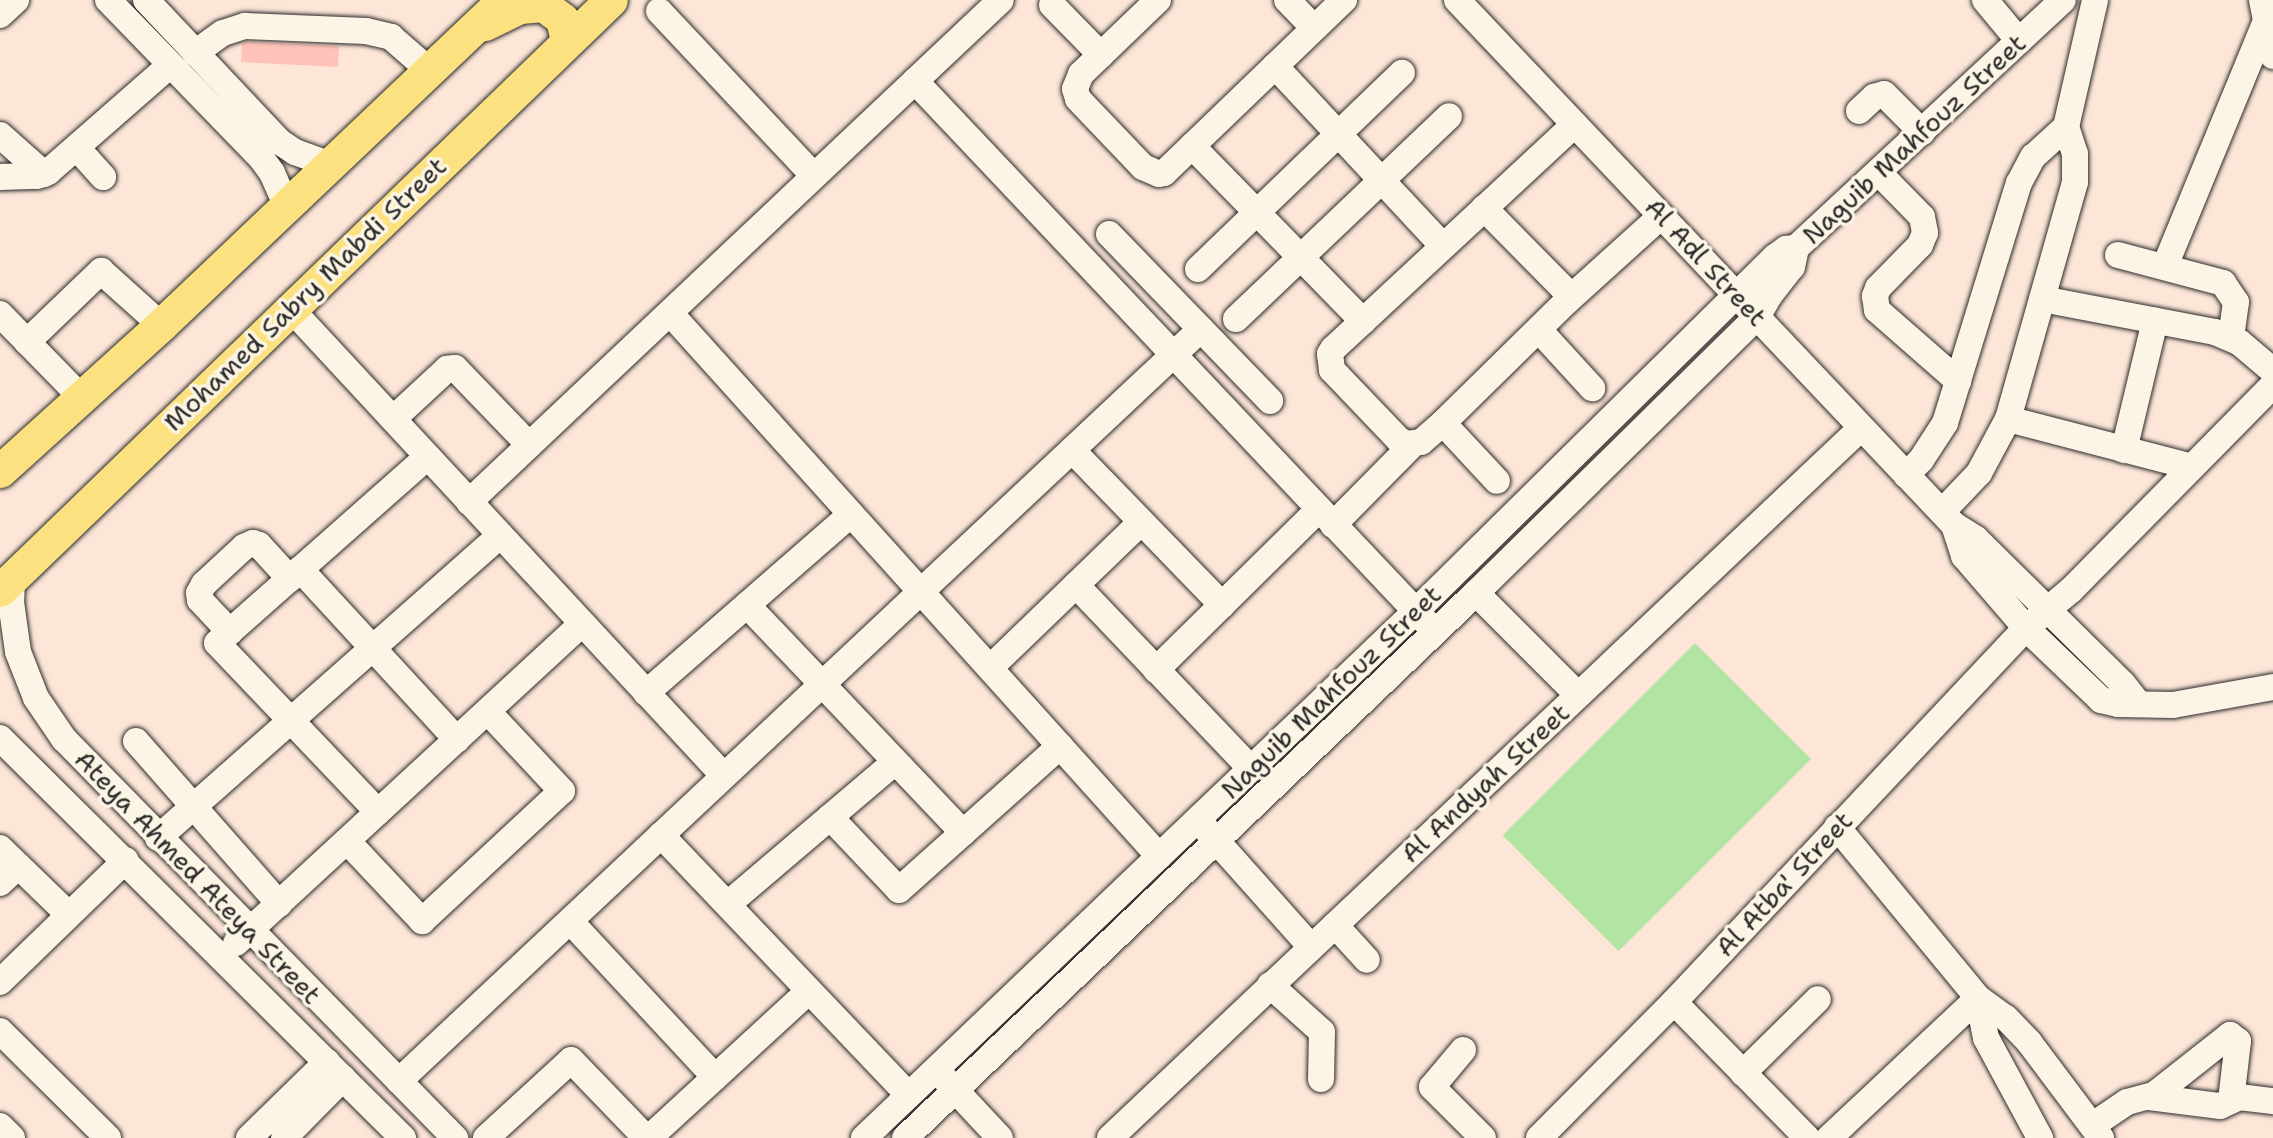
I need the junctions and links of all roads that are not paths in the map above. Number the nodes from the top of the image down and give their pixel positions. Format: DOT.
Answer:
graph roads {
  1 [pos="16,0"];
  2 [pos="108,0"];
  3 [pos="146,0"];
  4 [pos="503,0"];
  5 [pos="611,0"];
  6 [pos="1001,0"];
  7 [pos="1158,0"];
  8 [pos="1286,0"];
  9 [pos="1344,0"];
  10 [pos="1457,0"];
  11 [pos="1985,0"];
  12 [pos="2063,0"];
  13 [pos="2095,0"];
  14 [pos="1052,5"];
  15 [pos="659,11"];
  16 [pos="2267,13"];
  17 [pos="0,15"];
  18 [pos="1314,29"];
  19 [pos="472,30"];
  20 [pos="568,41"];
  21 [pos="2019,41"];
  22 [pos="195,53"];
  23 [pos="1101,55"];
  24 [pos="2273,56"];
  25 [pos="169,66"];
  26 [pos="1275,66"];
  27 [pos="430,71"];
  28 [pos="1402,73"];
  29 [pos="915,81"];
  30 [pos="1859,111"];
  31 [pos="1449,116"];
  32 [pos="1575,124"];
  33 [pos="2066,127"];
  34 [pos="1922,132"];
  35 [pos="1339,134"];
  36 [pos="0,135"];
  37 [pos="1192,145"];
  38 [pos="77,148"];
  39 [pos="331,165"];
  40 [pos="1878,173"];
  41 [pos="44,174"];
  42 [pos="814,176"];
  43 [pos="0,177"];
  44 [pos="103,177"];
  45 [pos="1381,180"];
  46 [pos="287,207"];
  47 [pos="1484,208"];
  48 [pos="1257,212"];
  49 [pos="1661,216"];
  50 [pos="1109,234"];
  51 [pos="1443,246"];
  52 [pos="1796,248"];
  53 [pos="2118,255"];
  54 [pos="1301,257"];
  55 [pos="2165,266"];
  56 [pos="1198,269"];
  57 [pos="1737,295"];
  58 [pos="2042,299"];
  59 [pos="1567,301"];
  60 [pos="290,309"];
  61 [pos="670,313"];
  62 [pos="0,314"];
  63 [pos="1758,317"];
  64 [pos="1236,319"];
  65 [pos="1363,321"];
  66 [pos="2155,321"];
  67 [pos="162,325"];
  68 [pos="1201,330"];
  69 [pos="1539,330"];
  70 [pos="2231,338"];
  71 [pos="27,342"];
  72 [pos="1173,355"];
  73 [pos="2273,372"];
  74 [pos="1958,381"];
  75 [pos="2273,385"];
  76 [pos="1592,388"];
  77 [pos="82,398"];
  78 [pos="1270,401"];
  79 [pos="393,419"];
  80 [pos="2008,419"];
  81 [pos="1443,423"];
  82 [pos="1861,428"];
  83 [pos="529,445"];
  84 [pos="1412,445"];
  85 [pos="1072,450"];
  86 [pos="2123,450"];
  87 [pos="428,457"];
  88 [pos="2192,467"];
  89 [pos="0,471"];
  90 [pos="1906,475"];
  91 [pos="1497,481"];
  92 [pos="469,502"];
  93 [pos="852,514"];
  94 [pos="1326,517"];
  95 [pos="1948,519"];
  96 [pos="1141,522"];
  97 [pos="500,535"];
  98 [pos="295,574"];
  99 [pos="6,584"];
  100 [pos="1076,585"];
  101 [pos="921,592"];
  102 [pos="1476,593"];
  103 [pos="747,605"];
  104 [pos="1222,605"];
  105 [pos="2048,609"];
  106 [pos="1416,611"];
  107 [pos="582,624"];
  108 [pos="2026,628"];
  109 [pos="230,632"];
  110 [pos="1436,632"];
  111 [pos="373,648"];
  112 [pos="990,668"];
  113 [pos="1156,670"];
  114 [pos="821,684"];
  115 [pos="2273,687"];
  116 [pos="646,693"];
  117 [pos="1578,695"];
  118 [pos="2137,702"];
  119 [pos="488,712"];
  120 [pos="290,720"];
  121 [pos="0,738"];
  122 [pos="457,740"];
  123 [pos="136,741"];
  124 [pos="1060,746"];
  125 [pos="895,762"];
  126 [pos="1250,768"];
  127 [pos="724,776"];
  128 [pos="194,807"];
  129 [pos="378,812"];
  130 [pos="830,817"];
  131 [pos="1198,819"];
  132 [pos="1837,827"];
  133 [pos="963,833"];
  134 [pos="660,835"];
  135 [pos="158,838"];
  136 [pos="347,841"];
  137 [pos="1217,841"];
  138 [pos="1159,856"];
  139 [pos="126,860"];
  140 [pos="6,866"];
  141 [pos="279,904"];
  142 [pos="728,904"];
  143 [pos="68,914"];
  144 [pos="570,921"];
  145 [pos="1335,925"];
  146 [pos="249,931"];
  147 [pos="1311,947"];
  148 [pos="222,956"];
  149 [pos="1367,960"];
  150 [pos="0,982"];
  151 [pos="1270,985"];
  152 [pos="809,990"];
  153 [pos="1978,998"];
  154 [pos="1818,999"];
  155 [pos="1674,1002"];
  156 [pos="0,1031"];
  157 [pos="1463,1050"];
  158 [pos="335,1070"];
  159 [pos="935,1070"];
  160 [pos="1743,1073"];
  161 [pos="715,1077"];
  162 [pos="1321,1079"];
  163 [pos="398,1081"];
  164 [pos="955,1090"];
  165 [pos="909,1095"];
  166 [pos="2149,1097"];
  167 [pos="2231,1101"];
  168 [pos="2273,1101"];
  169 [pos="0,1126"];
  170 [pos="2097,1131"];
  171 [pos="393,1135"];
  172 [pos="12,1138"];
  173 [pos="108,1138"];
  174 [pos="249,1138"];
  175 [pos="284,1138"];
  176 [pos="455,1138"];
  177 [pos="486,1138"];
  178 [pos="647,1138"];
  179 [pos="864,1138"];
  180 [pos="905,1138"];
  181 [pos="1000,1138"];
  182 [pos="1110,1138"];
  183 [pos="1483,1138"];
  184 [pos="1539,1138"];
  185 [pos="1807,1138"];
  186 [pos="1829,1138"];
  187 [pos="2040,1138"];
  1 -- 17 [label="street"];
  2 -- 25 [label="street"];
  3 -- 22 [label="street"];
  4 -- 19 [label="main road"];
  5 -- 20 [label="main road, Mohamed Sabry Mabdi Street"];
  6 -- 29 [label="street"];
  7 -- 23 [label="street"];
  8 -- 18 [label="street"];
  9 -- 18 [label="street"];
  10 -- 32 [label="street, Al Adl Street"];
  11 -- 21 [label="street"];
  12 -- 21 [label="street, Naguib Mahfouz Street"];
  13 -- 33 [label="street"];
  14 -- 23 [label="street"];
  15 -- 42 [label="street"];
  16 -- 24 [label="street"];
  16 -- 55 [label="street"];
  18 -- 26 [label="street"];
  19 -- 20 [label="main road"];
  19 -- 27 [label="main road"];
  20 -- 60 [label="main road, Mohamed Sabry Mabdi Street"];
  21 -- 34 [label="street, Naguib Mahfouz Street"];
  22 -- 27 [label="street"];
  22 -- 39 [label="street"];
  23 -- 37 [label="street"];
  25 -- 38 [label="street"];
  25 -- 46 [label="street"];
  26 -- 35 [label="street"];
  26 -- 37 [label="street"];
  27 -- 39 [label="main road"];
  28 -- 35 [label="street"];
  29 -- 42 [label="street"];
  29 -- 72 [label="street"];
  30 -- 34 [label="street"];
  31 -- 45 [label="street"];
  32 -- 47 [label="street"];
  32 -- 49 [label="street, Al Adl Street"];
  33 -- 58 [label="street"];
  33 -- 74 [label="street"];
  34 -- 40 [label="street, Naguib Mahfouz Street"];
  35 -- 45 [label="street"];
  35 -- 48 [label="street"];
  36 -- 41 [label="street"];
  37 -- 48 [label="street"];
  38 -- 41 [label="street"];
  38 -- 44 [label="street"];
  39 -- 46 [label="main road"];
  40 -- 52 [label="street, Naguib Mahfouz Street"];
  40 -- 74 [label="street"];
  41 -- 43 [label="street"];
  42 -- 61 [label="street"];
  45 -- 51 [label="street"];
  45 -- 54 [label="street"];
  46 -- 67 [label="main road"];
  47 -- 51 [label="street"];
  47 -- 59 [label="street"];
  48 -- 54 [label="street"];
  48 -- 56 [label="street"];
  49 -- 57 [label="street, Al Adl Street"];
  49 -- 59 [label="street"];
  50 -- 68 [label="street"];
  51 -- 65 [label="street"];
  52 -- 57 [label="street, Naguib Mahfouz Street"];
  52 -- 63 [label="street, Naguib Mahfouz Street"];
  53 -- 55 [label="street"];
  54 -- 64 [label="street"];
  54 -- 65 [label="street"];
  55 -- 70 [label="street"];
  57 -- 63 [label="street, Al Adl Street"];
  57 -- 106 [label="street, Naguib Mahfouz Street"];
  58 -- 66 [label="street"];
  58 -- 80 [label="street"];
  59 -- 69 [label="street"];
  60 -- 79 [label="street"];
  60 -- 99 [label="main road, Mohamed Sabry Mabdi Street"];
  61 -- 83 [label="street"];
  61 -- 93 [label="street"];
  62 -- 71 [label="street"];
  63 -- 82 [label="street, Al Adl Street"];
  63 -- 102 [label="street, Naguib Mahfouz Street"];
  65 -- 84 [label="street"];
  66 -- 70 [label="street"];
  66 -- 86 [label="street"];
  67 -- 71 [label="street"];
  67 -- 77 [label="main road"];
  68 -- 72 [label="street"];
  68 -- 78 [label="street"];
  69 -- 76 [label="street"];
  69 -- 81 [label="street"];
  70 -- 73 [label="street"];
  71 -- 77 [label="street"];
  72 -- 85 [label="street"];
  72 -- 94 [label="street"];
  74 -- 90 [label="street"];
  75 -- 88 [label="street, Al Atba' Street"];
  77 -- 89 [label="main road"];
  79 -- 83 [label="street"];
  79 -- 87 [label="street"];
  80 -- 86 [label="street"];
  80 -- 95 [label="street"];
  81 -- 84 [label="street"];
  81 -- 91 [label="street"];
  82 -- 90 [label="street, Al Adl Street"];
  82 -- 117 [label="street, Al Andyah Street"];
  83 -- 92 [label="street"];
  84 -- 94 [label="street"];
  85 -- 96 [label="street"];
  85 -- 101 [label="street"];
  86 -- 88 [label="street"];
  87 -- 92 [label="street"];
  87 -- 98 [label="street"];
  88 -- 105 [label="street, Al Atba' Street"];
  90 -- 95 [label="street, Al Adl Street"];
  92 -- 97 [label="street"];
  93 -- 101 [label="street"];
  93 -- 103 [label="street"];
  94 -- 104 [label="street"];
  94 -- 106 [label="street"];
  95 -- 105 [label="street, Al Adl Street"];
  95 -- 108 [label="street, Al Adl Street"];
  96 -- 100 [label="street"];
  96 -- 104 [label="street"];
  97 -- 107 [label="street"];
  97 -- 111 [label="street"];
  98 -- 109 [label="street"];
  98 -- 109 [label="street"];
  98 -- 111 [label="street"];
  99 -- 135 [label="street, Ateya Ahmed Ateya Street"];
  100 -- 112 [label="street"];
  100 -- 113 [label="street"];
  101 -- 112 [label="street"];
  101 -- 114 [label="street"];
  102 -- 110 [label="street, Naguib Mahfouz Street"];
  102 -- 117 [label="street"];
  103 -- 114 [label="street"];
  103 -- 116 [label="street"];
  104 -- 113 [label="street"];
  105 -- 108 [label="street, Al Atba' Street"];
  105 -- 118 [label="street, Al Adl Street"];
  106 -- 110 [label="street"];
  106 -- 126 [label="street, Naguib Mahfouz Street"];
  107 -- 116 [label="street"];
  107 -- 119 [label="street"];
  108 -- 118 [label="street, Al Adl Street"];
  108 -- 132 [label="street, Al Atba' Street"];
  109 -- 120 [label="street"];
  110 -- 137 [label="street, Naguib Mahfouz Street"];
  111 -- 120 [label="street"];
  111 -- 122 [label="street"];
  112 -- 124 [label="street"];
  113 -- 126 [label="street"];
  114 -- 125 [label="street"];
  114 -- 127 [label="street"];
  115 -- 118 [label="street"];
  116 -- 127 [label="street"];
  117 -- 145 [label="street, Al Andyah Street"];
  119 -- 122 [label="street"];
  119 -- 136 [label="street"];
  120 -- 128 [label="street"];
  120 -- 129 [label="street"];
  121 -- 139 [label="street, Ateya Ahmed Ateya Street"];
  122 -- 129 [label="street"];
  123 -- 128 [label="street"];
  124 -- 133 [label="street"];
  124 -- 138 [label="street"];
  125 -- 130 [label="street"];
  125 -- 133 [label="street"];
  126 -- 131 [label="street, Naguib Mahfouz Street"];
  127 -- 134 [label="street"];
  128 -- 135 [label="street"];
  128 -- 141 [label="street"];
  129 -- 136 [label="street"];
  130 -- 133 [label="street"];
  130 -- 142 [label="street"];
  131 -- 137 [label="street"];
  131 -- 138 [label="street, Naguib Mahfouz Street"];
  132 -- 153 [label="street"];
  132 -- 155 [label="street, Al Atba' Street"];
  134 -- 142 [label="street"];
  134 -- 144 [label="street"];
  135 -- 146 [label="street, Ateya Ahmed Ateya Street"];
  136 -- 141 [label="street"];
  137 -- 147 [label="street"];
  137 -- 164 [label="street, Naguib Mahfouz Street"];
  138 -- 159 [label="street, Naguib Mahfouz Street"];
  139 -- 143 [label="street"];
  139 -- 148 [label="street, Ateya Ahmed Ateya Street"];
  140 -- 143 [label="street"];
  141 -- 146 [label="street"];
  142 -- 152 [label="street"];
  143 -- 150 [label="street"];
  144 -- 161 [label="street"];
  144 -- 163 [label="street"];
  145 -- 147 [label="street, Al Andyah Street"];
  145 -- 149 [label="street"];
  146 -- 148 [label="street"];
  146 -- 163 [label="street, Ateya Ahmed Ateya Street"];
  147 -- 151 [label="street, Al Andyah Street"];
  148 -- 158 [label="street, Ateya Ahmed Ateya Street"];
  151 -- 162 [label="street"];
  151 -- 182 [label="street, Al Andyah Street"];
  152 -- 161 [label="street"];
  152 -- 165 [label="street"];
  153 -- 170 [label="street"];
  153 -- 186 [label="street"];
  153 -- 187 [label="street"];
  154 -- 160 [label="street"];
  155 -- 160 [label="street"];
  155 -- 184 [label="street, Al Atba' Street"];
  156 -- 173 [label="street"];
  157 -- 183 [label="street"];
  158 -- 171 [label="street, Ateya Ahmed Ateya Street"];
  158 -- 174 [label="street"];
  158 -- 175 [label="street"];
  159 -- 164 [label="street"];
  159 -- 165 [label="street, Naguib Mahfouz Street"];
  160 -- 185 [label="street"];
  161 -- 178 [label="street"];
  163 -- 176 [label="street, Ateya Ahmed Ateya Street"];
  164 -- 180 [label="street, Naguib Mahfouz Street"];
  164 -- 181 [label="street"];
  165 -- 179 [label="street, Naguib Mahfouz Street"];
  166 -- 167 [label="street"];
  166 -- 167 [label="street"];
  166 -- 170 [label="street"];
  167 -- 168 [label="street"];
  169 -- 172 [label="street"];
  177 -- 178 [label="street"];
}
